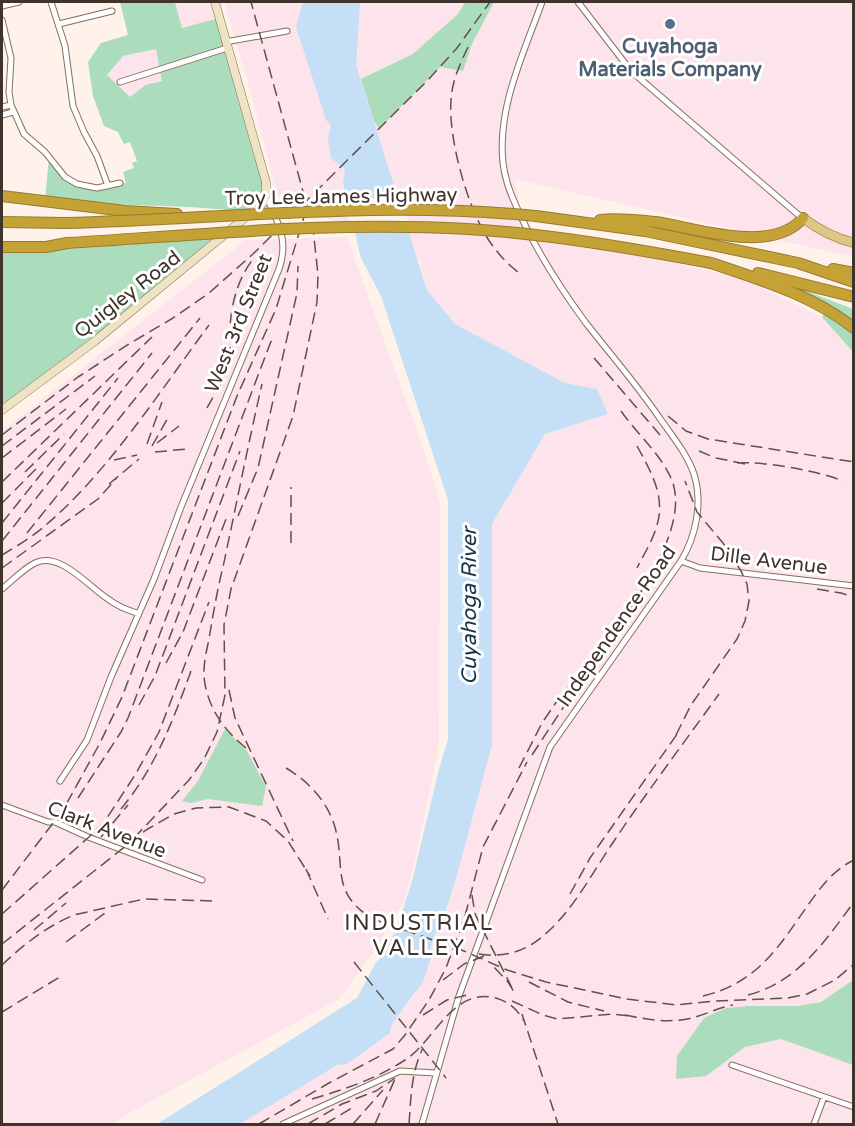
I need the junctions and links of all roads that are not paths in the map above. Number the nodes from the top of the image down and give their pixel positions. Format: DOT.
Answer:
graph roads {
  1 [pos="19,2"];
  2 [pos="51,2"];
  3 [pos="215,2"];
  4 [pos="542,2"];
  5 [pos="578,2"];
  6 [pos="2,6"];
  7 [pos="112,11"];
  8 [pos="2,20"];
  9 [pos="58,24"];
  10 [pos="287,31"];
  11 [pos="226,45"];
  12 [pos="120,82"];
  13 [pos="10,105"];
  14 [pos="2,107"];
  15 [pos="13,112"];
  16 [pos="2,115"];
  17 [pos="120,183"];
  18 [pos="108,186"];
  19 [pos="2,196"];
  20 [pos="267,196"];
  21 [pos="255,216"];
  22 [pos="803,218"];
  23 [pos="585,221"];
  24 [pos="2,222"];
  25 [pos="853,241"];
  26 [pos="2,242"];
  27 [pos="67,243"];
  28 [pos="2,247"];
  29 [pos="711,263"];
  30 [pos="852,277"];
  31 [pos="828,291"];
  32 [pos="853,297"];
  33 [pos="854,304"];
  34 [pos="851,326"];
  35 [pos="2,410"];
  36 [pos="681,561"];
  37 [pos="854,586"];
  38 [pos="2,589"];
  39 [pos="138,614"];
  40 [pos="60,781"];
  41 [pos="2,805"];
  42 [pos="202,880"];
  43 [pos="732,1065"];
  44 [pos="436,1073"];
  45 [pos="824,1097"];
  46 [pos="854,1107"];
  47 [pos="283,1125"];
  48 [pos="422,1125"];
  49 [pos="814,1125"];
  1 -- 6 [label="street"];
  2 -- 9 [label="street"];
  3 -- 11 [label="street, West 3rd Street"];
  4 -- 36 [label="street, Independence Road"];
  5 -- 22 [label="street"];
  7 -- 9 [label="street"];
  8 -- 13 [label="street"];
  9 -- 18 [label="street"];
  10 -- 11 [label="street"];
  11 -- 12 [label="street"];
  11 -- 20 [label="street, West 3rd Street"];
  13 -- 14 [label="street"];
  13 -- 15 [label="street"];
  15 -- 16 [label="street"];
  15 -- 18 [label="street"];
  17 -- 18 [label="street"];
  19 -- 21 [label="highway, bridge"];
  20 -- 35 [label="street, Quigley Road"];
  20 -- 39 [label="street, West 3rd Street"];
  21 -- 23 [label="highway, Troy Lee James Highway, bridge"];
  21 -- 24 [label="highway, Troy Lee James Highway, bridge"];
  22 -- 23 [label="highway"];
  22 -- 25 [label="main road"];
  23 -- 30 [label="highway, Troy Lee James Highway"];
  26 -- 27 [label="highway, Troy Lee James Highway"];
  27 -- 28 [label="highway"];
  27 -- 29 [label="highway, Troy Lee James Highway, bridge"];
  29 -- 31 [label="highway, Troy Lee James Highway"];
  29 -- 34 [label="highway"];
  31 -- 32 [label="highway, Troy Lee James Highway"];
  31 -- 33 [label="highway"];
  36 -- 37 [label="street, Dille Avenue"];
  36 -- 44 [label="street, Independence Road"];
  38 -- 39 [label="street"];
  39 -- 40 [label="street, West 3rd Street"];
  41 -- 42 [label="street, Clark Avenue"];
  43 -- 45 [label="street"];
  44 -- 47 [label="street"];
  44 -- 48 [label="street, Independence Road"];
  45 -- 46 [label="street"];
  45 -- 49 [label="street"];
}
